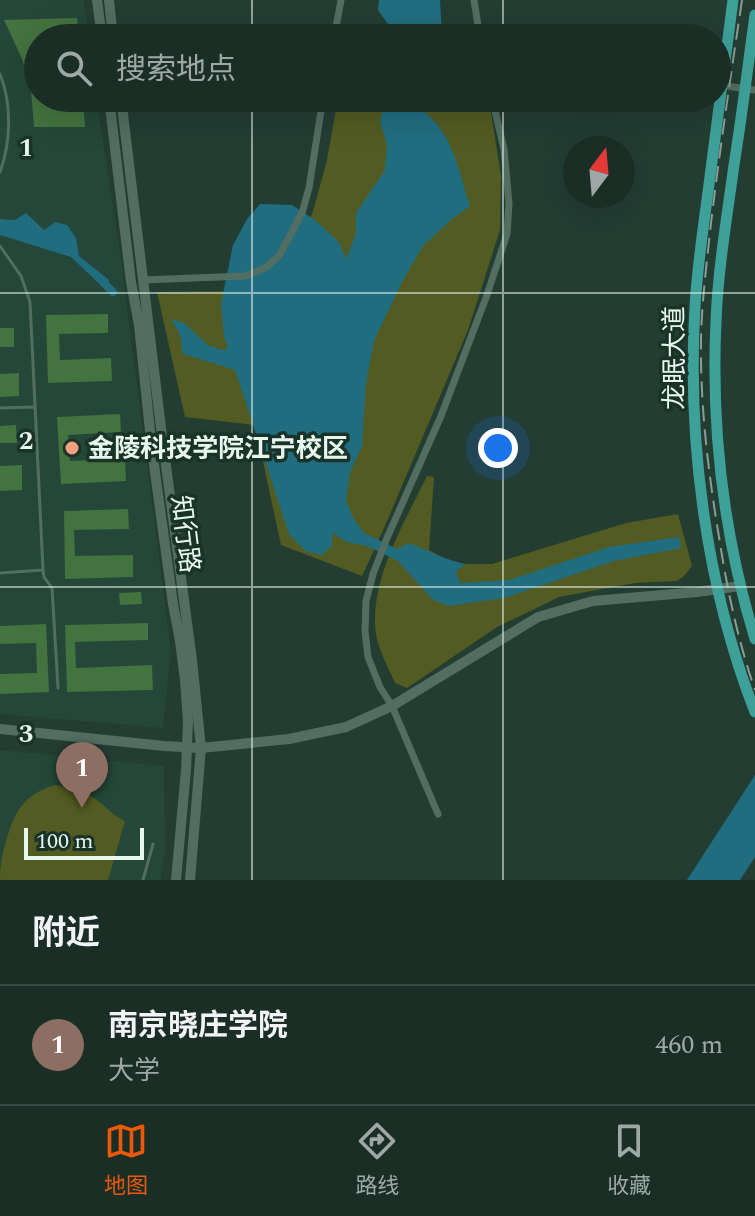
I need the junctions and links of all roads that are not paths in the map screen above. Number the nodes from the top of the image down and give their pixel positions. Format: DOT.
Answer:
graph roads {
  1 [pos="97,0"];
  2 [pos="109,0"];
  3 [pos="341,0"];
  4 [pos="474,0"];
  5 [pos="733,0"];
  6 [pos="755,15"];
  7 [pos="100,24"];
  8 [pos="112,24"];
  9 [pos="337,24"];
  10 [pos="478,24"];
  11 [pos="729,24"];
  12 [pos="0,74"];
  13 [pos="750,89"];
  14 [pos="111,112"];
  15 [pos="123,112"];
  16 [pos="321,112"];
  17 [pos="495,112"];
  18 [pos="716,112"];
  19 [pos="0,172"];
  20 [pos="0,246"];
  21 [pos="143,280"];
  22 [pos="35,407"];
  23 [pos="0,408"];
  24 [pos="43,570"];
  25 [pos="0,573"];
  26 [pos="740,586"];
  27 [pos="717,589"];
  28 [pos="755,639"];
  29 [pos="58,688"];
  30 [pos="392,706"];
  31 [pos="755,712"];
  32 [pos="0,729"];
  33 [pos="187,747"];
  34 [pos="201,748"];
  35 [pos="438,814"];
  36 [pos="153,844"];
  37 [pos="143,880"];
  38 [pos="176,880"];
  39 [pos="190,880"];
  1 -- 7 [label="street"];
  2 -- 8 [label="street"];
  3 -- 9 [label="street"];
  4 -- 10 [label="street"];
  5 -- 11 [label="main road, 龙眠大道"];
  6 -- 13 [label="main road, 龙眠大道"];
  12 -- 19 [label="lane"];
  13 -- 26 [label="main road, 龙眠大道"];
  14 -- 33 [label="street, 知行路"];
  15 -- 21 [label="street, 知行路"];
  16 -- 21 [label="street"];
  17 -- 30 [label="street"];
  18 -- 27 [label="main road, 龙眠大道"];
  20 -- 22 [label="lane"];
  21 -- 34 [label="street, 知行路"];
  22 -- 23 [label="lane"];
  22 -- 24 [label="lane"];
  24 -- 25 [label="lane"];
  24 -- 29 [label="lane"];
  26 -- 27 [label="street"];
  26 -- 28 [label="main road, 龙眠大道"];
  27 -- 30 [label="street"];
  27 -- 31 [label="main road, 龙眠大道"];
  30 -- 34 [label="street"];
  30 -- 35 [label="street"];
  32 -- 33 [label="street"];
  33 -- 34 [label="street"];
  33 -- 38 [label="street, 知行路"];
  34 -- 39 [label="street, 知行路"];
  36 -- 37 [label="lane"];
}
